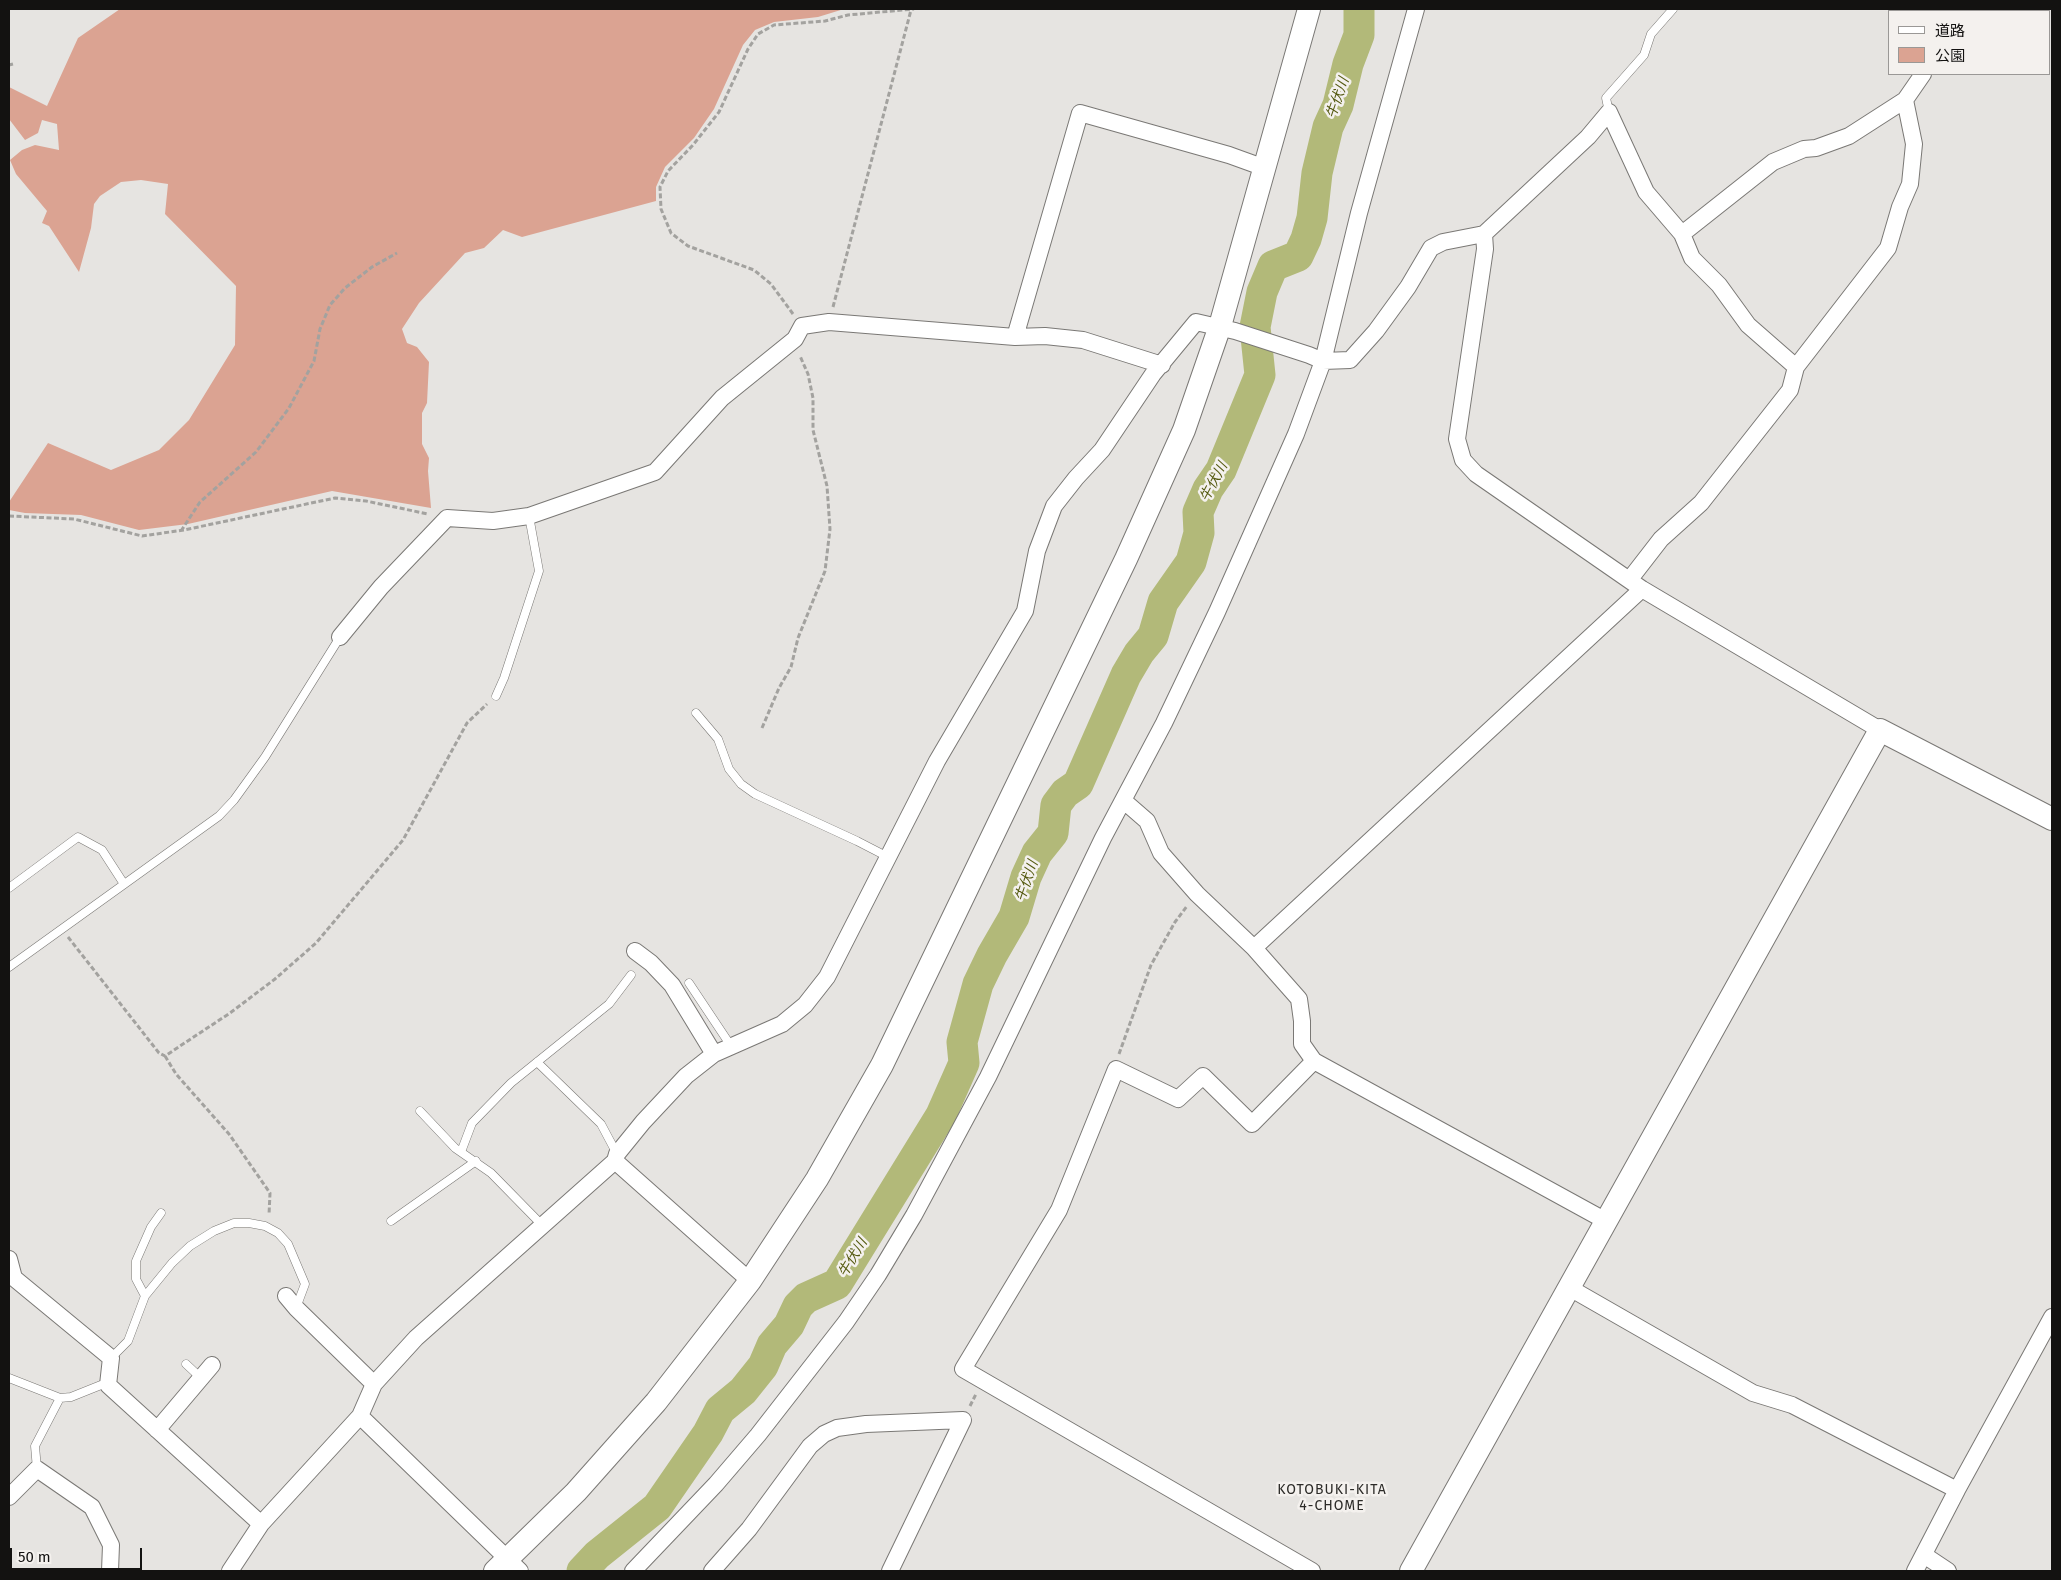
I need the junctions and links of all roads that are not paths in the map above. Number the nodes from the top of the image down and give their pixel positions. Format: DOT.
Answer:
graph roads {
  1 [pos="1309,9"];
  2 [pos="1416,9"];
  3 [pos="1672,9"];
  4 [pos="1922,75"];
  5 [pos="1905,100"];
  6 [pos="1609,112"];
  7 [pos="1265,168"];
  8 [pos="1484,234"];
  9 [pos="1682,234"];
  10 [pos="1228,328"];
  11 [pos="1015,337"];
  12 [pos="1316,358"];
  13 [pos="1162,365"];
  14 [pos="1796,367"];
  15 [pos="529,516"];
  16 [pos="1636,584"];
  17 [pos="340,637"];
  18 [pos="496,696"];
  19 [pos="696,713"];
  20 [pos="1880,730"];
  21 [pos="1124,801"];
  22 [pos="2052,819"];
  23 [pos="888,857"];
  24 [pos="124,884"];
  25 [pos="9,888"];
  26 [pos="1254,948"];
  27 [pos="635,951"];
  28 [pos="9,967"];
  29 [pos="632,975"];
  30 [pos="689,983"];
  31 [pos="731,1046"];
  32 [pos="714,1054"];
  33 [pos="1314,1061"];
  34 [pos="537,1062"];
  35 [pos="420,1111"];
  36 [pos="461,1152"];
  37 [pos="616,1158"];
  38 [pos="476,1161"];
  39 [pos="161,1213"];
  40 [pos="391,1221"];
  41 [pos="1606,1221"];
  42 [pos="542,1226"];
  43 [pos="9,1259"];
  44 [pos="750,1281"];
  45 [pos="1568,1288"];
  46 [pos="145,1296"];
  47 [pos="291,1302"];
  48 [pos="2052,1317"];
  49 [pos="111,1358"];
  50 [pos="186,1364"];
  51 [pos="212,1364"];
  52 [pos="9,1378"];
  53 [pos="201,1378"];
  54 [pos="374,1384"];
  55 [pos="108,1385"];
  56 [pos="60,1398"];
  57 [pos="360,1416"];
  58 [pos="157,1430"];
  59 [pos="37,1469"];
  60 [pos="1957,1490"];
  61 [pos="9,1497"];
  62 [pos="261,1524"];
  63 [pos="1924,1555"];
  64 [pos="510,1568"];
  65 [pos="110,1571"];
  66 [pos="230,1571"];
  67 [pos="633,1571"];
  68 [pos="712,1571"];
  69 [pos="890,1571"];
  70 [pos="1312,1571"];
  71 [pos="1411,1571"];
  72 [pos="1915,1571"];
  73 [pos="1948,1571"];
  1 -- 7 [label="street"];
  2 -- 12 [label="street"];
  3 -- 6 [label="lane"];
  4 -- 5 [label="street"];
  5 -- 9 [label="street"];
  5 -- 14 [label="street"];
  6 -- 8 [label="street"];
  6 -- 9 [label="street"];
  7 -- 10 [label="street"];
  7 -- 11 [label="street"];
  8 -- 12 [label="street"];
  8 -- 16 [label="street"];
  9 -- 14 [label="street"];
  10 -- 12 [label="street"];
  10 -- 13 [label="street"];
  10 -- 44 [label="street"];
  11 -- 13 [label="street"];
  11 -- 15 [label="street"];
  12 -- 21 [label="street"];
  13 -- 23 [label="street"];
  14 -- 16 [label="street"];
  15 -- 17 [label="street"];
  15 -- 18 [label="lane"];
  16 -- 20 [label="street"];
  16 -- 26 [label="street"];
  17 -- 24 [label="lane"];
  19 -- 23 [label="lane"];
  20 -- 22 [label="street"];
  20 -- 41 [label="street"];
  21 -- 26 [label="street"];
  21 -- 67 [label="street"];
  23 -- 31 [label="street"];
  24 -- 25 [label="lane"];
  24 -- 28 [label="lane"];
  26 -- 33 [label="street"];
  27 -- 32 [label="street"];
  29 -- 34 [label="lane"];
  30 -- 31 [label="lane"];
  31 -- 32 [label="street"];
  32 -- 37 [label="street"];
  33 -- 41 [label="street"];
  33 -- 70 [label="street"];
  34 -- 36 [label="lane"];
  34 -- 37 [label="lane"];
  35 -- 36 [label="lane"];
  36 -- 38 [label="lane"];
  37 -- 42 [label="street"];
  37 -- 44 [label="street"];
  38 -- 40 [label="lane"];
  38 -- 42 [label="lane"];
  39 -- 46 [label="lane"];
  41 -- 45 [label="street"];
  42 -- 54 [label="street"];
  43 -- 49 [label="street"];
  44 -- 64 [label="street"];
  45 -- 60 [label="street"];
  45 -- 71 [label="street"];
  46 -- 47 [label="lane"];
  46 -- 49 [label="lane"];
  47 -- 54 [label="street"];
  48 -- 60 [label="street"];
  49 -- 55 [label="street"];
  50 -- 53 [label="lane"];
  51 -- 53 [label="street"];
  52 -- 56 [label="lane"];
  53 -- 58 [label="street"];
  54 -- 57 [label="street"];
  55 -- 56 [label="lane"];
  55 -- 58 [label="street"];
  56 -- 59 [label="lane"];
  57 -- 62 [label="street"];
  57 -- 64 [label="street"];
  58 -- 62 [label="street"];
  59 -- 61 [label="street"];
  59 -- 65 [label="street"];
  60 -- 63 [label="street"];
  62 -- 66 [label="street"];
  63 -- 72 [label="street"];
  63 -- 73 [label="street"];
  68 -- 69 [label="street"];
}
